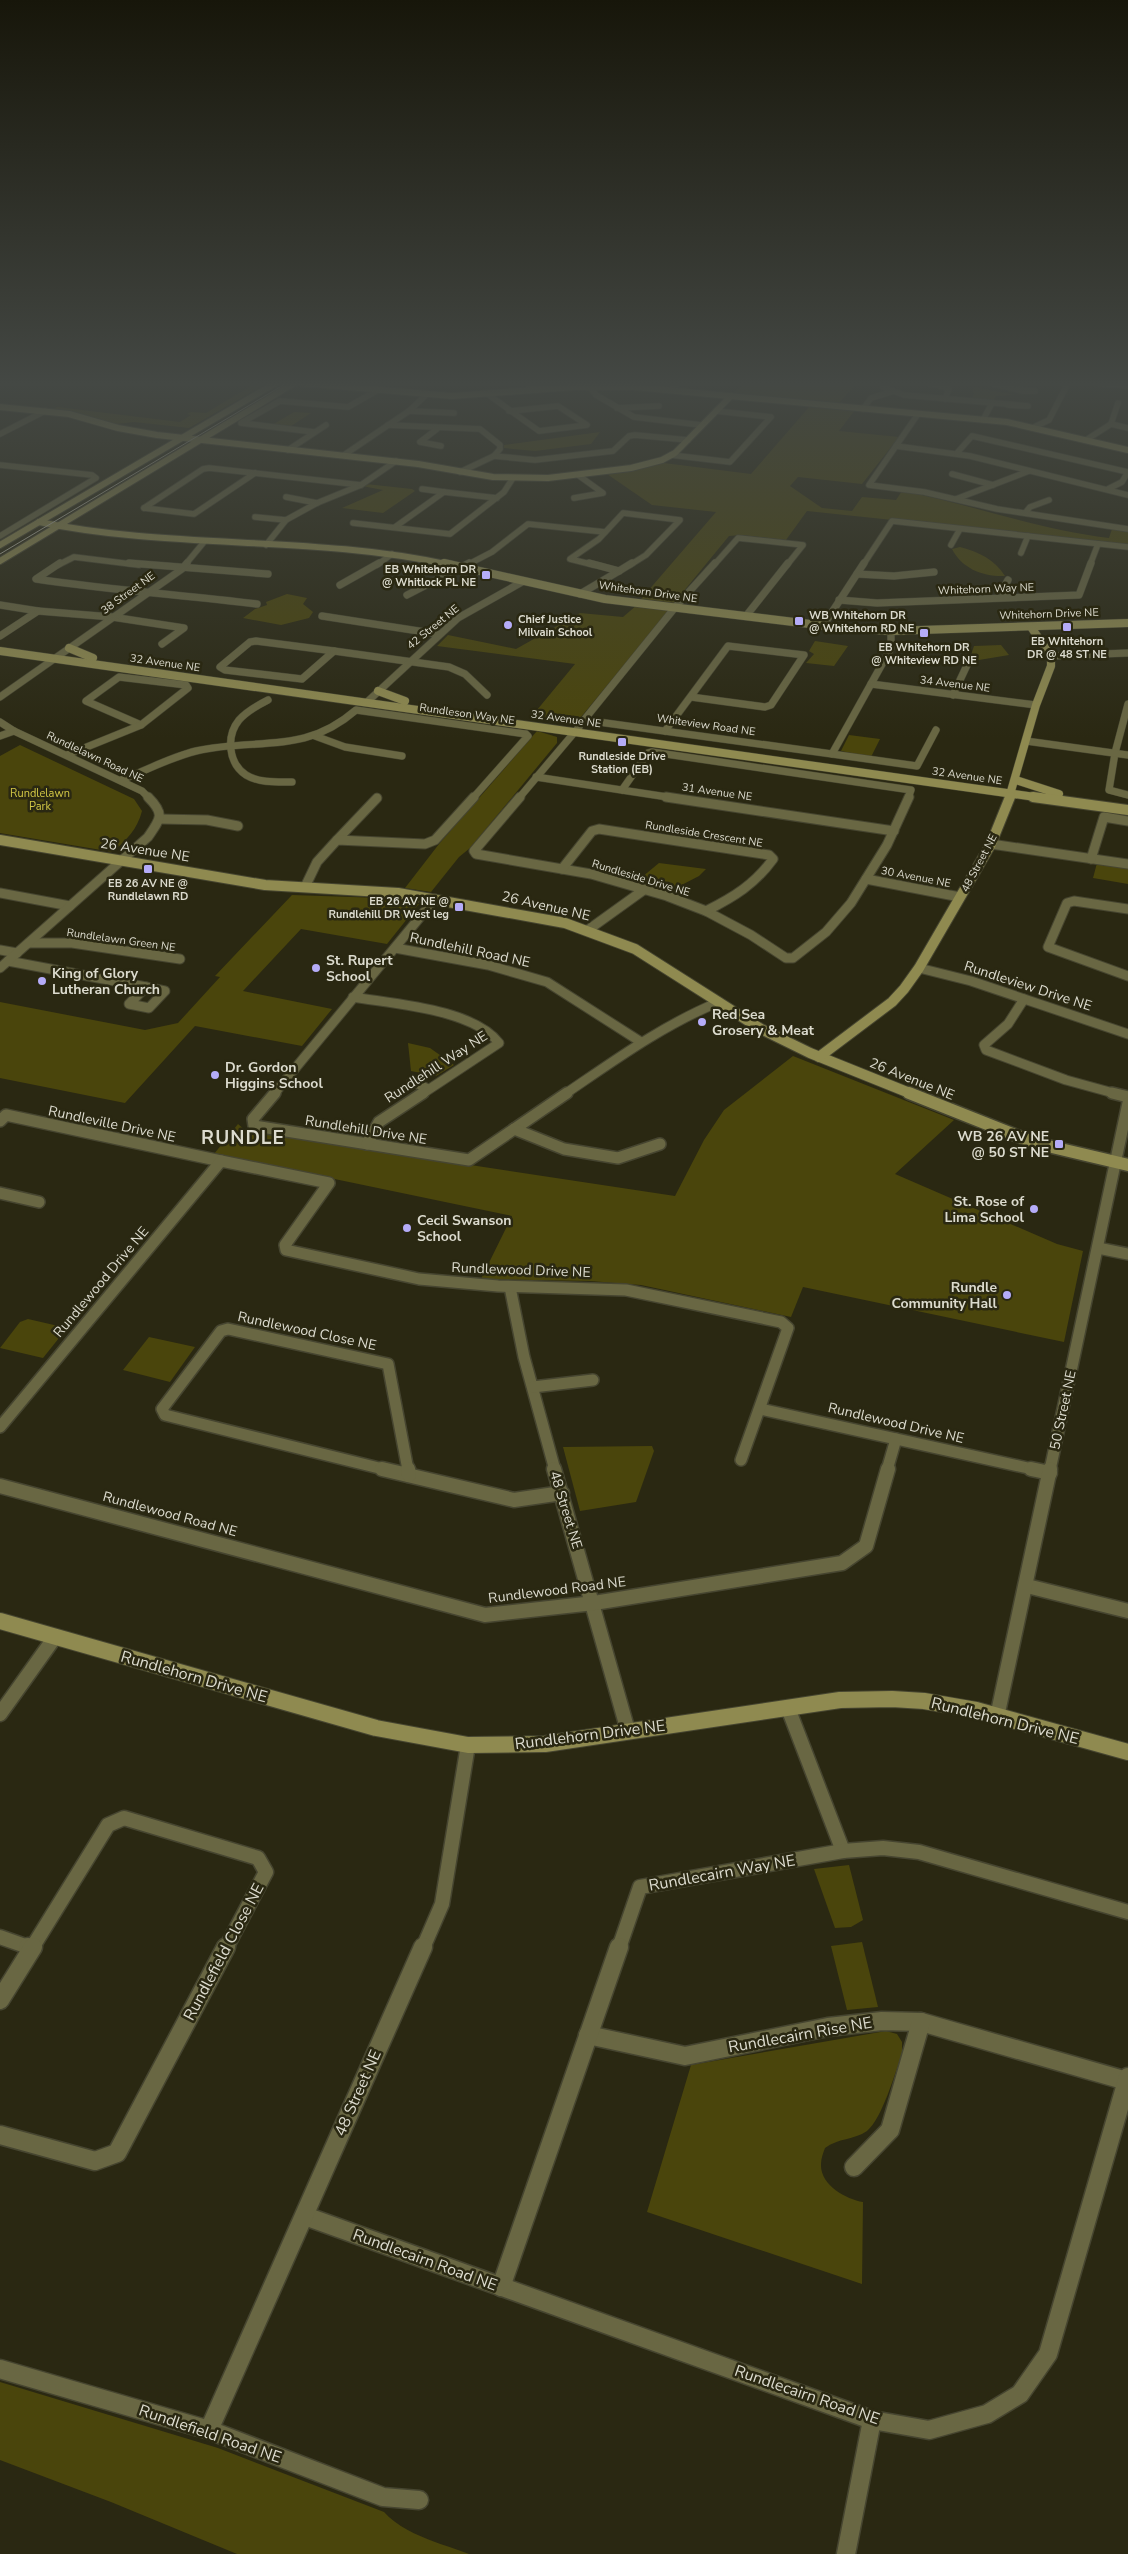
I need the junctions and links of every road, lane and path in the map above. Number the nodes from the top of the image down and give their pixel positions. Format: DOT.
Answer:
graph roads {
  1 [pos="61,500"];
  2 [pos="76,500"];
  3 [pos="101,500"];
  4 [pos="154,500"];
  5 [pos="215,500"];
  6 [pos="305,500"];
  7 [pos="324,500"];
  8 [pos="433,500"];
  9 [pos="494,500"];
  10 [pos="961,500"];
  11 [pos="1049,500"];
  12 [pos="317,503"];
  13 [pos="1026,512"];
  14 [pos="255,517"];
  15 [pos="536,518"];
  16 [pos="1110,519"];
  17 [pos="286,520"];
  18 [pos="39,522"];
  19 [pos="353,523"];
  20 [pos="528,524"];
  21 [pos="60,525"];
  22 [pos="395,527"];
  23 [pos="1108,527"];
  24 [pos="73,529"];
  25 [pos="960,529"];
  26 [pos="1128,529"];
  27 [pos="605,532"];
  28 [pos="46,534"];
  29 [pos="0,536"];
  30 [pos="1028,536"];
  31 [pos="168,539"];
  32 [pos="204,542"];
  33 [pos="502,544"];
  34 [pos="1098,544"];
  35 [pos="0,545"];
  36 [pos="266,545"];
  37 [pos="951,545"];
  38 [pos="515,546"];
  39 [pos="1128,547"];
  40 [pos="1021,553"];
  41 [pos="392,554"];
  42 [pos="0,562"];
  43 [pos="461,567"];
  44 [pos="182,568"];
  45 [pos="620,571"];
  46 [pos="934,572"];
  47 [pos="268,574"];
  48 [pos="857,574"];
  49 [pos="1008,580"];
  50 [pos="522,582"];
  51 [pos="340,585"];
  52 [pos="147,593"];
  53 [pos="580,594"];
  54 [pos="407,595"];
  55 [pos="1006,597"];
  56 [pos="839,600"];
  57 [pos="257,604"];
  58 [pos="0,606"];
  59 [pos="675,608"];
  60 [pos="38,611"];
  61 [pos="322,616"];
  62 [pos="746,616"];
  63 [pos="112,617"];
  64 [pos="1128,623"];
  65 [pos="823,626"];
  66 [pos="1031,627"];
  67 [pos="891,631"];
  68 [pos="438,634"];
  69 [pos="0,636"];
  70 [pos="162,644"];
  71 [pos="0,646"];
  72 [pos="70,648"];
  73 [pos="0,651"];
  74 [pos="334,651"];
  75 [pos="16,653"];
  76 [pos="1128,653"];
  77 [pos="1051,656"];
  78 [pos="57,657"];
  79 [pos="98,660"];
  80 [pos="409,662"];
  81 [pos="968,663"];
  82 [pos="43,666"];
  83 [pos="871,684"];
  84 [pos="378,691"];
  85 [pos="488,695"];
  86 [pos="953,695"];
  87 [pos="0,697"];
  88 [pos="691,697"];
  89 [pos="268,700"];
  90 [pos="369,700"];
  91 [pos="412,704"];
  92 [pos="1128,704"];
  93 [pos="1036,705"];
  94 [pos="0,722"];
  95 [pos="141,726"];
  96 [pos="528,726"];
  97 [pos="576,729"];
  98 [pos="936,730"];
  99 [pos="14,731"];
  100 [pos="665,731"];
  101 [pos="0,736"];
  102 [pos="315,736"];
  103 [pos="566,741"];
  104 [pos="1026,741"];
  105 [pos="230,746"];
  106 [pos="1114,753"];
  107 [pos="832,754"];
  108 [pos="67,755"];
  109 [pos="1128,755"];
  110 [pos="402,756"];
  111 [pos="536,777"];
  112 [pos="121,780"];
  113 [pos="292,782"];
  114 [pos="1013,787"];
  115 [pos="622,790"];
  116 [pos="1128,795"];
  117 [pos="377,798"];
  118 [pos="1128,804"];
  119 [pos="1128,810"];
  120 [pos="160,818"];
  121 [pos="1128,821"];
  122 [pos="238,826"];
  123 [pos="894,831"];
  124 [pos="0,840"];
  125 [pos="337,840"];
  126 [pos="991,844"];
  127 [pos="1091,859"];
  128 [pos="121,861"];
  129 [pos="1128,864"];
  130 [pos="562,869"];
  131 [pos="866,879"];
  132 [pos="305,888"];
  133 [pos="645,889"];
  134 [pos="0,893"];
  135 [pos="960,897"];
  136 [pos="435,899"];
  137 [pos="70,906"];
  138 [pos="1128,910"];
  139 [pos="706,911"];
  140 [pos="588,930"];
  141 [pos="29,943"];
  142 [pos="395,948"];
  143 [pos="0,950"];
  144 [pos="17,953"];
  145 [pos="180,959"];
  146 [pos="8,961"];
  147 [pos="0,968"];
  148 [pos="919,968"];
  149 [pos="1128,976"];
  150 [pos="146,987"];
  151 [pos="353,997"];
  152 [pos="1024,999"];
  153 [pos="719,1002"];
  154 [pos="1128,1034"];
  155 [pos="640,1042"];
  156 [pos="819,1057"];
  157 [pos="412,1081"];
  158 [pos="428,1089"];
  159 [pos="1128,1097"];
  160 [pos="1128,1103"];
  161 [pos="2,1117"];
  162 [pos="514,1129"];
  163 [pos="367,1144"];
  164 [pos="660,1144"];
  165 [pos="221,1161"];
  166 [pos="1115,1163"];
  167 [pos="1128,1165"];
  168 [pos="0,1193"];
  169 [pos="39,1202"];
  170 [pos="1098,1248"];
  171 [pos="1128,1254"];
  172 [pos="510,1287"];
  173 [pos="593,1380"];
  174 [pos="533,1386"];
  175 [pos="760,1409"];
  176 [pos="0,1427"];
  177 [pos="896,1439"];
  178 [pos="741,1460"];
  179 [pos="1050,1474"];
  180 [pos="409,1475"];
  181 [pos="0,1486"];
  182 [pos="562,1493"];
  183 [pos="1027,1586"];
  184 [pos="594,1603"];
  185 [pos="1128,1610"];
  186 [pos="0,1621"];
  187 [pos="55,1637"];
  188 [pos="788,1708"];
  189 [pos="0,1714"];
  190 [pos="997,1717"];
  191 [pos="628,1731"];
  192 [pos="468,1744"];
  193 [pos="1128,1752"];
  194 [pos="843,1851"];
  195 [pos="1128,1912"];
  196 [pos="0,1937"];
  197 [pos="32,1948"];
  198 [pos="0,2000"];
  199 [pos="921,2022"];
  200 [pos="588,2035"];
  201 [pos="1127,2079"];
  202 [pos="0,2135"];
  203 [pos="854,2167"];
  204 [pos="305,2216"];
  205 [pos="500,2286"];
  206 [pos="0,2369"];
  207 [pos="872,2420"];
  208 [pos="209,2430"];
  209 [pos="419,2500"];
  210 [pos="846,2554"];
  1 -- 29 [label="street"];
  2 -- 18 [label="street"];
  3 -- 21 [label="street"];
  4 -- 5 [label="street"];
  6 -- 12 [label="street"];
  7 -- 12 [label="street"];
  8 -- 22 [label="street"];
  9 -- 22 [label="street"];
  10 -- 13 [label="street"];
  11 -- 13 [label="street"];
  12 -- 17 [label="street"];
  13 -- 23 [label="street"];
  14 -- 17 [label="street"];
  15 -- 20 [label="street"];
  16 -- 23 [label="street"];
  17 -- 36 [label="street"];
  18 -- 21 [label="street, Whitehorn Drive NE"];
  18 -- 35 [label="street"];
  19 -- 22 [label="street"];
  20 -- 27 [label="street"];
  20 -- 33 [label="street"];
  21 -- 24 [label="street, Whitehorn Drive NE"];
  21 -- 28 [label="street"];
  21 -- 31 [label="street, Whitehorn Drive NE"];
  23 -- 26 [label="street"];
  24 -- 28 [label="street"];
  24 -- 31 [label="street, Whitehorn Drive NE"];
  25 -- 30 [label="street"];
  25 -- 37 [label="street"];
  25 -- 48 [label="street"];
  27 -- 45 [label="street"];
  27 -- 45 [label="street"];
  28 -- 42 [label="street"];
  30 -- 34 [label="street"];
  30 -- 40 [label="street"];
  31 -- 32 [label="street, Whitehorn Drive NE"];
  32 -- 36 [label="street, Whitehorn Drive NE"];
  32 -- 44 [label="street, 38 Street NE"];
  33 -- 38 [label="street"];
  33 -- 43 [label="street"];
  34 -- 39 [label="street"];
  34 -- 55 [label="street, Whitehorn Way NE"];
  36 -- 41 [label="street, Whitehorn Drive NE"];
  41 -- 43 [label="street, Whitehorn Drive NE"];
  41 -- 51 [label="street"];
  43 -- 50 [label="street, Whitehorn Drive NE"];
  43 -- 54 [label="street"];
  44 -- 47 [label="street"];
  44 -- 52 [label="street, 38 Street NE"];
  44 -- 52 [label="street"];
  45 -- 53 [label="street"];
  46 -- 48 [label="street"];
  48 -- 56 [label="street"];
  49 -- 55 [label="street"];
  50 -- 53 [label="street, Whitehorn Drive NE"];
  50 -- 68 [label="street, 42 Street NE"];
  52 -- 57 [label="street"];
  52 -- 63 [label="street, 38 Street NE"];
  53 -- 59 [label="street, Whitehorn Drive NE"];
  55 -- 56 [label="street, Whitehorn Way NE"];
  56 -- 65 [label="street"];
  58 -- 60 [label="street"];
  59 -- 62 [label="street, Whitehorn Drive NE"];
  59 -- 62 [label="street"];
  59 -- 100 [label="street, Whiteview Road NE"];
  60 -- 63 [label="street"];
  60 -- 69 [label="street"];
  61 -- 68 [label="street"];
  62 -- 65 [label="street, Whitehorn Drive NE"];
  63 -- 70 [label="street"];
  63 -- 72 [label="street, 38 Street NE"];
  64 -- 66 [label="street, Whitehorn Drive NE"];
  65 -- 67 [label="street, Whitehorn Drive NE"];
  66 -- 67 [label="street, Whitehorn Drive NE"];
  66 -- 77 [label="street"];
  67 -- 83 [label="street"];
  68 -- 80 [label="street, 42 Street NE"];
  71 -- 78 [label="street, 32 Avenue NE"];
  72 -- 78 [label="street, 38 Street NE"];
  72 -- 79 [label="street"];
  73 -- 75 [label="street, 32 Avenue NE"];
  74 -- 74 [label="street"];
  74 -- 80 [label="street"];
  75 -- 78 [label="street, 32 Avenue NE"];
  75 -- 82 [label="street"];
  76 -- 77 [label="street"];
  77 -- 93 [label="street, 48 Street NE"];
  78 -- 79 [label="street, 32 Avenue NE"];
  78 -- 82 [label="street"];
  78 -- 90 [label="street, 32 Avenue NE"];
  79 -- 90 [label="street, 32 Avenue NE"];
  80 -- 84 [label="street, 42 Street NE"];
  80 -- 85 [label="street"];
  81 -- 86 [label="street"];
  82 -- 87 [label="street"];
  83 -- 86 [label="street, 34 Avenue NE"];
  83 -- 107 [label="street"];
  84 -- 90 [label="street, 42 Street NE"];
  84 -- 91 [label="street"];
  86 -- 93 [label="street, 34 Avenue NE"];
  88 -- 88 [label="street"];
  88 -- 100 [label="street"];
  89 -- 105 [label="street"];
  90 -- 91 [label="street, 32 Avenue NE"];
  90 -- 96 [label="street, 32 Avenue NE"];
  91 -- 97 [label="street, 32 Avenue NE"];
  92 -- 106 [label="street"];
  93 -- 104 [label="street, 48 Street NE"];
  94 -- 99 [label="street, Rundlelawn Road NE"];
  95 -- 95 [label="street"];
  95 -- 108 [label="street"];
  96 -- 97 [label="street, 32 Avenue NE"];
  96 -- 103 [label="street"];
  97 -- 103 [label="street, Rundleside Drive NE"];
  97 -- 114 [label="street, 32 Avenue NE"];
  98 -- 107 [label="street, Whiteview Road NE"];
  99 -- 101 [label="street"];
  99 -- 108 [label="street, Rundlelawn Road NE"];
  100 -- 107 [label="street, Whiteview Road NE"];
  102 -- 105 [label="street, Rundleson Way NE"];
  102 -- 110 [label="street"];
  102 -- 125 [label="street, Rundleson Way NE"];
  103 -- 111 [label="street, Rundleside Drive NE"];
  104 -- 106 [label="street"];
  104 -- 114 [label="street, 48 Street NE"];
  105 -- 112 [label="street, Rundleson Way NE"];
  105 -- 113 [label="street"];
  106 -- 109 [label="street"];
  106 -- 116 [label="street"];
  108 -- 112 [label="street, Rundlelawn Road NE"];
  111 -- 115 [label="street, 31 Avenue NE"];
  111 -- 130 [label="street, Rundleside Drive NE"];
  112 -- 120 [label="street, Rundlelawn Road NE"];
  114 -- 118 [label="street, 32 Avenue NE"];
  114 -- 119 [label="street, 32 Avenue NE"];
  114 -- 126 [label="street, 48 Street NE"];
  115 -- 123 [label="street, 31 Avenue NE"];
  115 -- 123 [label="street, Rundleside Drive NE"];
  117 -- 125 [label="street"];
  120 -- 122 [label="street"];
  120 -- 128 [label="street"];
  121 -- 127 [label="street"];
  123 -- 131 [label="street, Rundleside Drive NE"];
  124 -- 128 [label="street, 26 Avenue NE"];
  125 -- 132 [label="street"];
  126 -- 127 [label="street"];
  126 -- 135 [label="street, 48 Street NE"];
  127 -- 129 [label="street"];
  128 -- 132 [label="street, 26 Avenue NE"];
  128 -- 137 [label="street"];
  130 -- 133 [label="street, Rundleside Drive NE"];
  130 -- 139 [label="street, Rundleside Crescent NE"];
  131 -- 135 [label="street, 30 Avenue NE"];
  131 -- 139 [label="street, Rundleside Drive NE"];
  132 -- 136 [label="street, 26 Avenue NE"];
  133 -- 139 [label="street, Rundleside Drive NE"];
  133 -- 140 [label="street"];
  134 -- 137 [label="street"];
  135 -- 148 [label="street, 48 Street NE"];
  136 -- 140 [label="street, 26 Avenue NE"];
  136 -- 142 [label="street, Rundlehill Drive NE"];
  137 -- 141 [label="street"];
  138 -- 149 [label="street"];
  140 -- 153 [label="street, 26 Avenue NE"];
  141 -- 144 [label="street"];
  141 -- 145 [label="street, Rundlelawn Green NE"];
  142 -- 151 [label="street, Rundlehill Drive NE"];
  142 -- 155 [label="street, Rundlehill Road NE"];
  143 -- 144 [label="street"];
  144 -- 146 [label="street"];
  146 -- 147 [label="street"];
  146 -- 150 [label="street"];
  148 -- 152 [label="street, Rundleview Drive NE"];
  148 -- 156 [label="street, 48 Street NE"];
  151 -- 158 [label="street, Rundlehill Way NE"];
  151 -- 163 [label="street, Rundlehill Drive NE"];
  152 -- 154 [label="street, Rundleview Drive NE"];
  152 -- 159 [label="street"];
  153 -- 155 [label="street, Rundlehill Drive NE"];
  153 -- 156 [label="street, 26 Avenue NE"];
  155 -- 162 [label="street, Rundlehill Drive NE"];
  156 -- 166 [label="street, 26 Avenue NE"];
  157 -- 158 [label="street"];
  158 -- 163 [label="street, Rundlehill Way NE"];
  160 -- 166 [label="street, 50 Street NE"];
  161 -- 165 [label="street, Rundleville Drive NE"];
  162 -- 163 [label="street, Rundlehill Drive NE"];
  162 -- 164 [label="street"];
  165 -- 172 [label="street, Rundlewood Drive NE"];
  165 -- 176 [label="street, Rundlewood Drive NE"];
  166 -- 167 [label="street, 26 Avenue NE"];
  166 -- 170 [label="street, 50 Street NE"];
  168 -- 169 [label="street"];
  170 -- 171 [label="street"];
  170 -- 179 [label="street, 50 Street NE"];
  172 -- 174 [label="street, 48 Street NE"];
  172 -- 175 [label="street, Rundlewood Drive NE"];
  173 -- 174 [label="street"];
  174 -- 182 [label="street, 48 Street NE"];
  175 -- 177 [label="street, Rundlewood Drive NE"];
  175 -- 178 [label="street"];
  177 -- 179 [label="street, Rundlewood Drive NE"];
  177 -- 184 [label="street, Rundlewood Road NE"];
  179 -- 183 [label="street, 50 Street NE"];
  180 -- 180 [label="street, Rundlewood Close NE"];
  180 -- 182 [label="street, Rundlewood Close NE"];
  181 -- 184 [label="street, Rundlewood Road NE"];
  182 -- 184 [label="street, 48 Street NE"];
  183 -- 185 [label="street"];
  183 -- 190 [label="street, 50 Street NE"];
  184 -- 191 [label="street, 48 Street NE"];
  186 -- 187 [label="street, Rundlehorn Drive NE"];
  187 -- 189 [label="street"];
  187 -- 192 [label="street, Rundlehorn Drive NE"];
  188 -- 190 [label="street, Rundlehorn Drive NE"];
  188 -- 191 [label="street, Rundlehorn Drive NE"];
  188 -- 194 [label="street"];
  190 -- 193 [label="street, Rundlehorn Drive NE"];
  191 -- 192 [label="street, Rundlehorn Drive NE"];
  192 -- 204 [label="street, 48 Street NE"];
  194 -- 195 [label="street, Rundlecairn Way NE"];
  194 -- 200 [label="street, Rundlecairn Way NE"];
  196 -- 197 [label="street"];
  197 -- 198 [label="street, Rundlefield Close NE"];
  197 -- 202 [label="street, Rundlefield Close NE"];
  199 -- 200 [label="street, Rundlecairn Rise NE"];
  199 -- 201 [label="street, Rundlecairn Rise NE"];
  199 -- 203 [label="street"];
  200 -- 205 [label="street, Rundlecairn Way NE"];
  201 -- 207 [label="street, Rundlecairn Road NE"];
  204 -- 205 [label="street, Rundlecairn Road NE"];
  204 -- 208 [label="street, 48 Street NE"];
  205 -- 207 [label="street, Rundlecairn Road NE"];
  206 -- 208 [label="street, Rundlefield Road NE"];
  207 -- 210 [label="street"];
  208 -- 209 [label="street, Rundlefield Road NE"];
}
